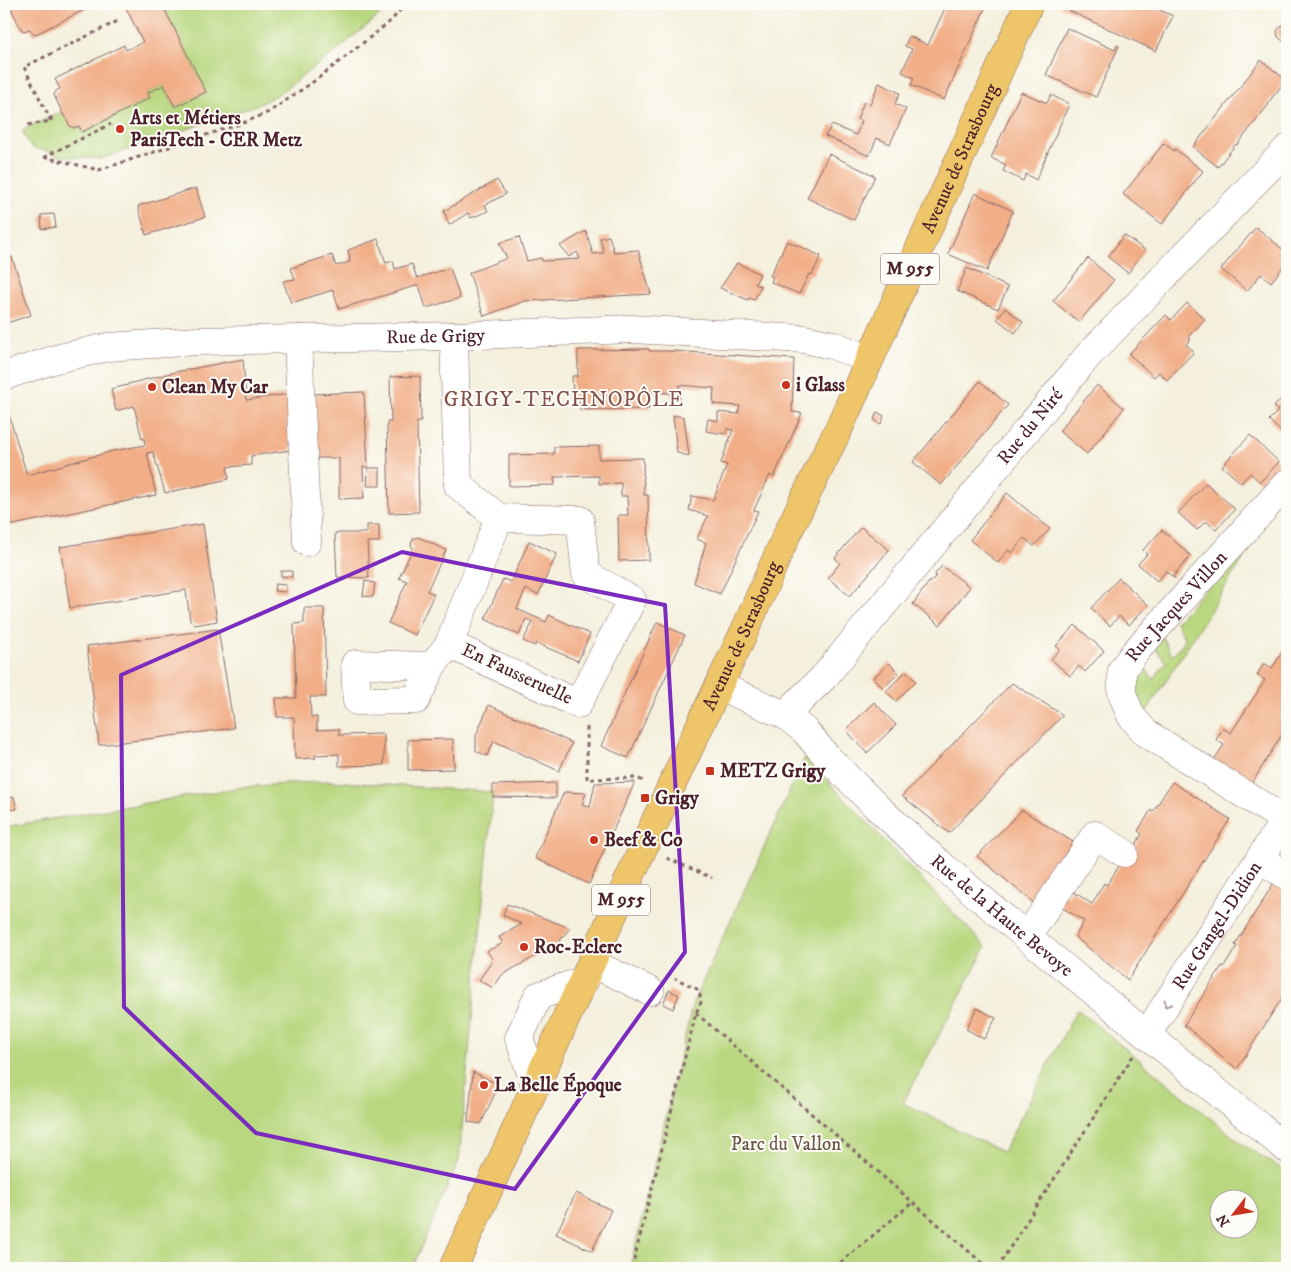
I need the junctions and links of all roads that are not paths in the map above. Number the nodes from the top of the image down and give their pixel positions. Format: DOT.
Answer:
graph roads {
  1 [pos="1029,4"];
  2 [pos="1287,149"];
  3 [pos="454,336"];
  4 [pos="298,339"];
  5 [pos="870,359"];
  6 [pos="4,376"];
  7 [pos="1287,483"];
  8 [pos="499,518"];
  9 [pos="307,542"];
  10 [pos="449,644"];
  11 [pos="432,666"];
  12 [pos="718,686"];
  13 [pos="786,716"];
  14 [pos="1286,818"];
  15 [pos="1124,853"];
  16 [pos="1260,858"];
  17 [pos="1287,876"];
  18 [pos="1027,937"];
  19 [pos="588,972"];
  20 [pos="660,983"];
  21 [pos="1146,1034"];
  22 [pos="536,1086"];
  23 [pos="1287,1149"];
  24 [pos="453,1268"];
  1 -- 5 [label="main road, Avenue de Strasbourg / M 955"];
  2 -- 13 [label="street, Rue du Niré"];
  3 -- 4 [label="street, Rue de Grigy"];
  3 -- 5 [label="street, Rue de Grigy"];
  3 -- 8 [label="street"];
  4 -- 6 [label="street, Rue de Grigy"];
  4 -- 9 [label="street"];
  5 -- 12 [label="main road, Avenue de Strasbourg / M 955"];
  7 -- 14 [label="street, Rue Jacques Villon"];
  8 -- 10 [label="street, En Fausseruelle"];
  8 -- 10 [label="street, En Fausseruelle"];
  10 -- 11 [label="street, En Fausseruelle"];
  12 -- 13 [label="street, Rue de la Haute Bevoye"];
  12 -- 19 [label="main road, Avenue de Strasbourg / M 955"];
  13 -- 18 [label="street, Rue de la Haute Bevoye"];
  14 -- 16 [label="street, Rue Gangel-Didion"];
  15 -- 18 [label="street"];
  16 -- 17 [label="street"];
  16 -- 21 [label="street, Rue Gangel-Didion, one-way"];
  18 -- 21 [label="street, Rue de la Haute Bevoye"];
  19 -- 20 [label="street"];
  19 -- 22 [label="main road, Avenue de Strasbourg / M 955"];
  19 -- 22 [label="street"];
  21 -- 23 [label="street, Rue de la Haute Bevoye"];
  22 -- 24 [label="main road, Avenue de Strasbourg / M 955"];
}
